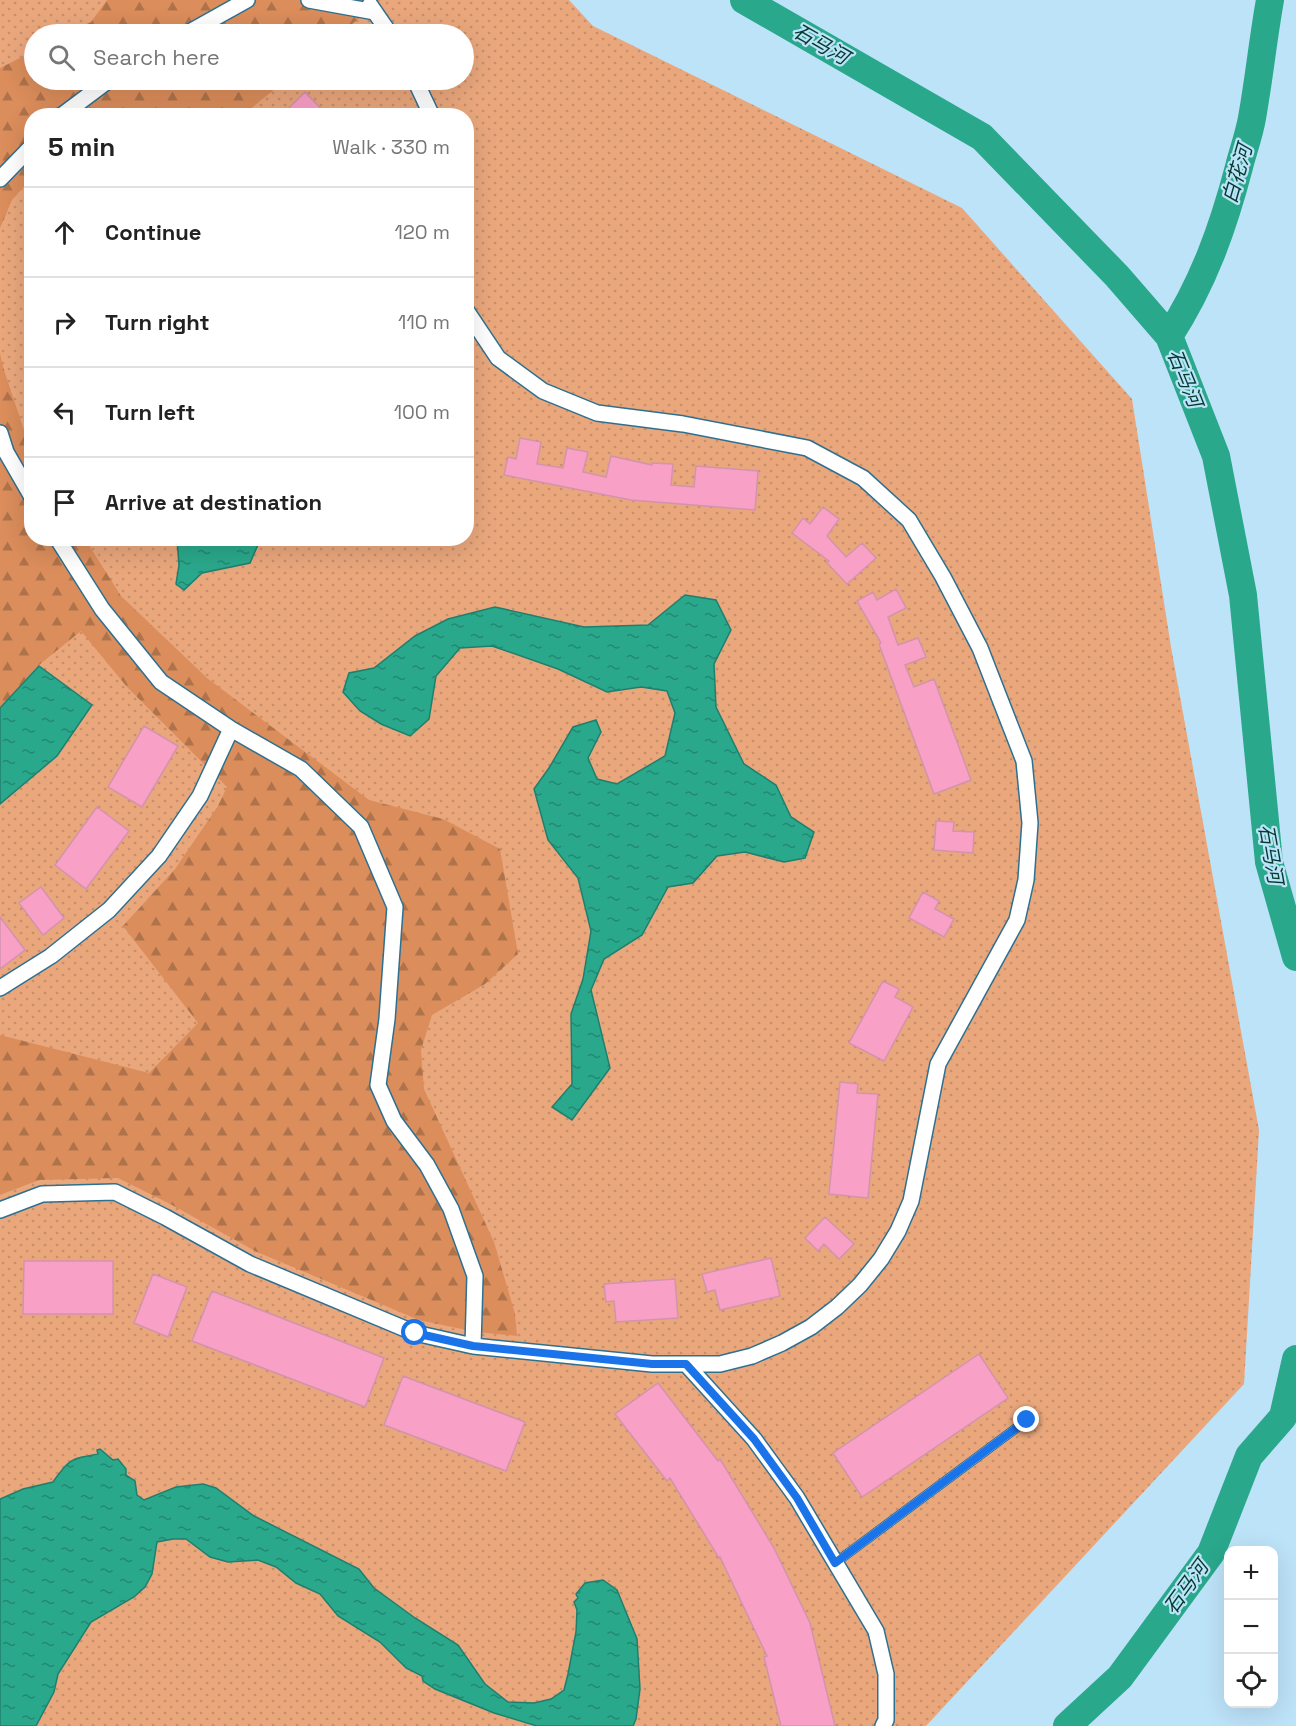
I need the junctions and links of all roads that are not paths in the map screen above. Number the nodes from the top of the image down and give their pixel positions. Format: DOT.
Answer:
graph roads {
  1 [pos="247,0"];
  2 [pos="309,0"];
  3 [pos="371,6"];
  4 [pos="204,24"];
  5 [pos="383,24"];
  6 [pos="96,90"];
  7 [pos="420,90"];
  8 [pos="72,108"];
  9 [pos="428,108"];
  10 [pos="24,154"];
  11 [pos="0,179"];
  12 [pos="474,322"];
  13 [pos="0,433"];
  14 [pos="24,483"];
  15 [pos="62,546"];
  16 [pos="231,729"];
  17 [pos="0,988"];
  18 [pos="0,1210"];
  19 [pos="473,1346"];
  20 [pos="686,1364"];
  21 [pos="1027,1420"];
  22 [pos="835,1563"];
  23 [pos="883,1726"];
  1 -- 4 [label="street"];
  2 -- 3 [label="street"];
  3 -- 5 [label="street"];
  6 -- 8 [label="street"];
  7 -- 9 [label="street"];
  10 -- 11 [label="street"];
  12 -- 20 [label="street"];
  13 -- 14 [label="street"];
  15 -- 16 [label="street"];
  16 -- 17 [label="street"];
  16 -- 19 [label="street"];
  18 -- 19 [label="street"];
  19 -- 20 [label="street"];
  20 -- 22 [label="street"];
  21 -- 22 [label="lane"];
  22 -- 23 [label="street"];
}
